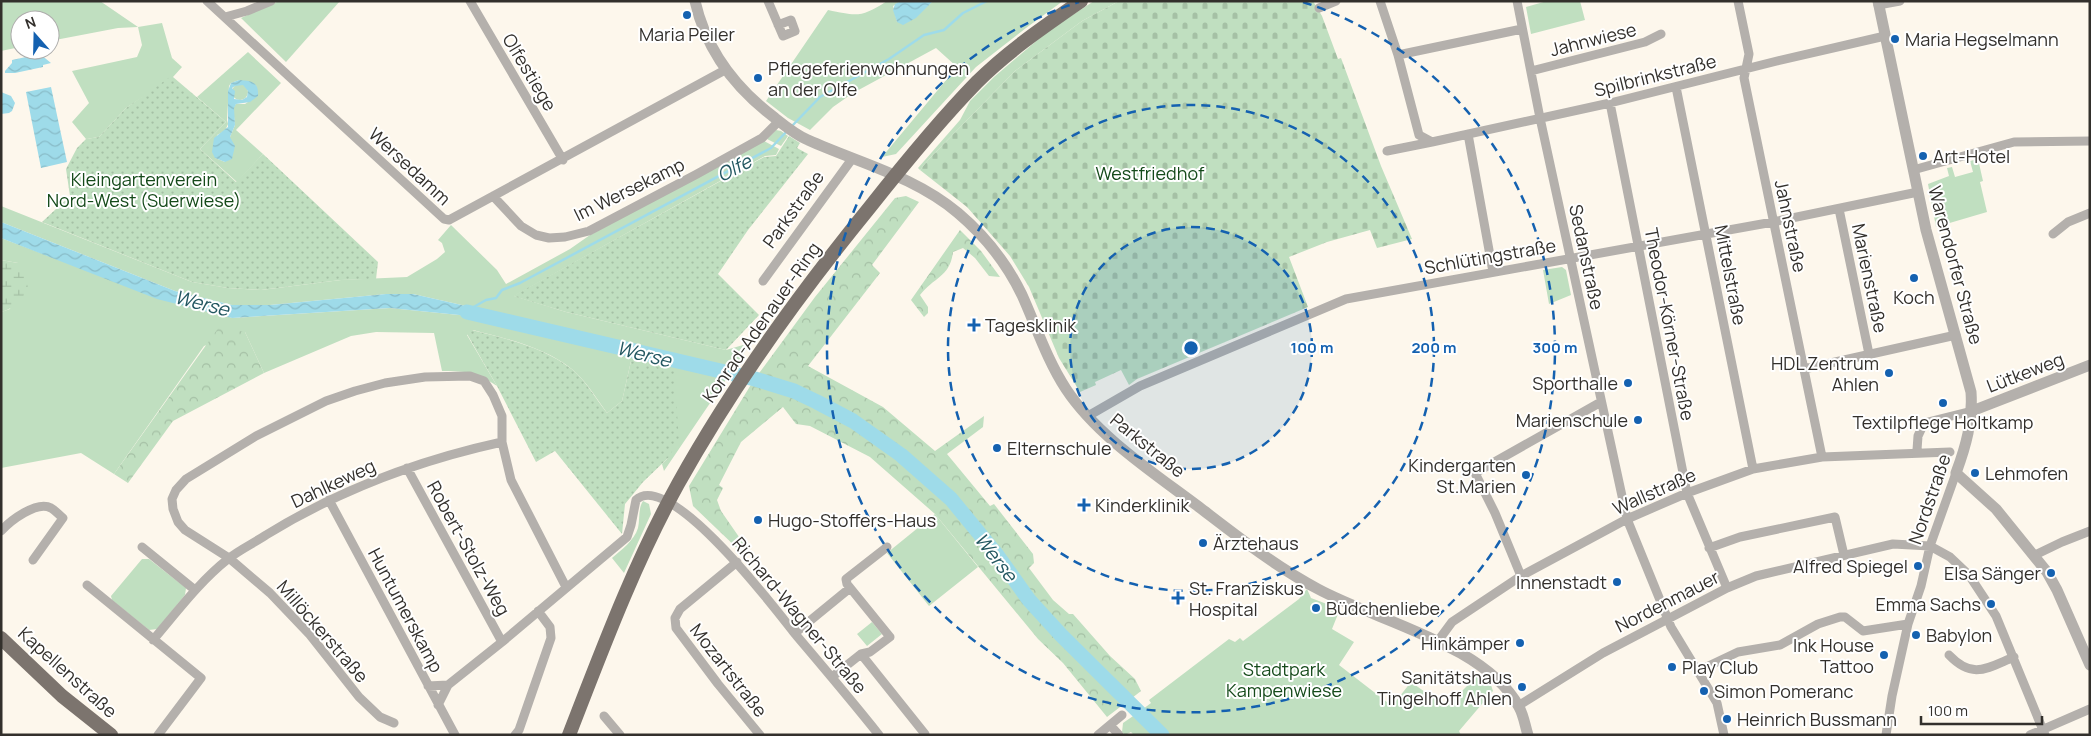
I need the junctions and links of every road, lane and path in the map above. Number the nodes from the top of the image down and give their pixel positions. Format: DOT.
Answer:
graph roads {
  1 [pos="207,1"];
  2 [pos="271,1"];
  3 [pos="470,1"];
  4 [pos="695,1"];
  5 [pos="768,1"];
  6 [pos="1082,1"];
  7 [pos="1336,1"];
  8 [pos="1380,1"];
  9 [pos="1517,1"];
  10 [pos="1738,1"];
  11 [pos="1900,1"];
  12 [pos="1878,3"];
  13 [pos="1319,8"];
  14 [pos="225,17"];
  15 [pos="778,25"];
  16 [pos="1522,29"];
  17 [pos="1661,34"];
  18 [pos="1885,36"];
  19 [pos="1398,55"];
  20 [pos="1746,69"];
  21 [pos="725,70"];
  22 [pos="1531,71"];
  23 [pos="1676,87"];
  24 [pos="1610,103"];
  25 [pos="1540,118"];
  26 [pos="786,126"];
  27 [pos="1468,134"];
  28 [pos="1432,142"];
  29 [pos="2090,142"];
  30 [pos="1387,151"];
  31 [pos="852,158"];
  32 [pos="563,160"];
  33 [pos="1913,170"];
  34 [pos="896,175"];
  35 [pos="1918,192"];
  36 [pos="493,196"];
  37 [pos="1839,209"];
  38 [pos="2090,213"];
  39 [pos="1773,222"];
  40 [pos="1706,233"];
  41 [pos="2053,234"];
  42 [pos="1638,246"];
  43 [pos="1571,258"];
  44 [pos="1493,272"];
  45 [pos="763,281"];
  46 [pos="1956,335"];
  47 [pos="1869,354"];
  48 [pos="2089,366"];
  49 [pos="1804,369"];
  50 [pos="1601,402"];
  51 [pos="1972,411"];
  52 [pos="1088,416"];
  53 [pos="502,442"];
  54 [pos="1964,450"];
  55 [pos="1950,452"];
  56 [pos="1915,453"];
  57 [pos="1822,458"];
  58 [pos="407,468"];
  59 [pos="1752,469"];
  60 [pos="1956,473"];
  61 [pos="1687,493"];
  62 [pos="329,500"];
  63 [pos="668,502"];
  64 [pos="1627,520"];
  65 [pos="1,531"];
  66 [pos="2090,532"];
  67 [pos="1930,546"];
  68 [pos="142,547"];
  69 [pos="886,547"];
  70 [pos="1709,548"];
  71 [pos="1844,555"];
  72 [pos="2035,556"];
  73 [pos="228,558"];
  74 [pos="33,560"];
  75 [pos="737,562"];
  76 [pos="1521,576"];
  77 [pos="87,585"];
  78 [pos="566,587"];
  79 [pos="850,588"];
  80 [pos="1727,588"];
  81 [pos="195,590"];
  82 [pos="538,611"];
  83 [pos="1668,619"];
  84 [pos="1908,624"];
  85 [pos="795,633"];
  86 [pos="1,638"];
  87 [pos="153,640"];
  88 [pos="1438,641"];
  89 [pos="502,642"];
  90 [pos="861,654"];
  91 [pos="1949,655"];
  92 [pos="2014,657"];
  93 [pos="2090,665"];
  94 [pos="1698,671"];
  95 [pos="832,677"];
  96 [pos="448,685"];
  97 [pos="428,686"];
  98 [pos="438,705"];
  99 [pos="1518,706"];
  100 [pos="2090,709"];
  101 [pos="1122,715"];
  102 [pos="604,716"];
  103 [pos="394,723"];
  104 [pos="1110,725"];
  105 [pos="2044,732"];
  106 [pos="111,735"];
  107 [pos="158,735"];
  108 [pos="455,735"];
  109 [pos="515,735"];
  110 [pos="570,735"];
  111 [pos="620,735"];
  112 [pos="760,735"];
  113 [pos="879,735"];
  114 [pos="925,735"];
  115 [pos="1098,735"];
  116 [pos="1119,735"];
  117 [pos="1528,735"];
  118 [pos="1724,735"];
  119 [pos="1886,735"];
  120 [pos="2030,735"];
  1 -- 14 [label="street, Wersedamm"];
  2 -- 14 [label="street"];
  3 -- 32 [label="street, Olfestiege"];
  4 -- 21 [label="street, Parkstraße"];
  5 -- 15 [label="street"];
  6 -- 34 [label="main road, Konrad-Adenauer-Ring"];
  7 -- 13 [label="street"];
  8 -- 19 [label="street"];
  9 -- 16 [label="street, Sedanstraße"];
  10 -- 20 [label="street, Jahnstraße"];
  11 -- 12 [label="street"];
  12 -- 18 [label="street, Warendorfer Straße"];
  14 -- 36 [label="street, Wersedamm"];
  16 -- 19 [label="street"];
  16 -- 22 [label="street, Sedanstraße"];
  17 -- 22 [label="street, Jahnwiese"];
  18 -- 20 [label="street, Spilbrinkstraße"];
  18 -- 33 [label="street, Warendorfer Straße"];
  19 -- 28 [label="street"];
  20 -- 23 [label="street, Spilbrinkstraße"];
  20 -- 39 [label="street, Jahnstraße"];
  21 -- 26 [label="street, Parkstraße"];
  21 -- 32 [label="street, Wersedamm"];
  22 -- 25 [label="street, Sedanstraße"];
  23 -- 24 [label="street, Spilbrinkstraße"];
  23 -- 40 [label="street, Mittelstraße"];
  24 -- 25 [label="street, Spilbrinkstraße"];
  24 -- 42 [label="street, Theodor-Körner-Straße"];
  25 -- 27 [label="street, Spilbrinkstraße"];
  25 -- 43 [label="street, Sedanstraße"];
  26 -- 31 [label="street, Parkstraße"];
  26 -- 36 [label="street, Im Wersekamp"];
  27 -- 28 [label="street, Spilbrinkstraße"];
  27 -- 44 [label="street"];
  28 -- 30 [label="street, Spilbrinkstraße"];
  29 -- 33 [label="street"];
  31 -- 34 [label="street, Parkstraße"];
  31 -- 45 [label="street, Parkstraße"];
  32 -- 36 [label="street, Wersedamm"];
  33 -- 35 [label="street, Warendorfer Straße"];
  34 -- 52 [label="street, Parkstraße"];
  34 -- 63 [label="main road, Konrad-Adenauer-Ring"];
  35 -- 37 [label="street, Schlütingstraße"];
  35 -- 46 [label="street, Warendorfer Straße"];
  37 -- 39 [label="street, Schlütingstraße"];
  37 -- 47 [label="street, Marienstraße"];
  38 -- 41 [label="street"];
  39 -- 40 [label="street, Schlütingstraße"];
  39 -- 49 [label="street, Jahnstraße"];
  40 -- 42 [label="street, Schlütingstraße"];
  40 -- 59 [label="street, Mittelstraße"];
  42 -- 43 [label="street, Schlütingstraße"];
  42 -- 61 [label="street, Theodor-Körner-Straße"];
  43 -- 44 [label="street, Schlütingstraße"];
  43 -- 50 [label="street, Sedanstraße"];
  44 -- 52 [label="street, Schlütingstraße"];
  46 -- 47 [label="street"];
  46 -- 51 [label="street, Warendorfer Straße"];
  47 -- 49 [label="street"];
  48 -- 51 [label="street, Lütkeweg"];
  49 -- 57 [label="street, Jahnstraße"];
  50 -- 64 [label="street, Sedanstraße"];
  50 -- 76 [label="street"];
  51 -- 54 [label="street, Warendorfer Straße"];
  51 -- 56 [label="street"];
  52 -- 88 [label="street, Parkstraße"];
  53 -- 58 [label="street, Dahlkeweg"];
  53 -- 73 [label="street, Millöckerstraße"];
  53 -- 78 [label="street"];
  54 -- 60 [label="street, Nordstraße"];
  55 -- 56 [label="street, Wallstraße"];
  56 -- 57 [label="street, Wallstraße"];
  57 -- 59 [label="street, Wallstraße"];
  58 -- 62 [label="street, Dahlkeweg"];
  58 -- 89 [label="street, Robert-Stolz-Weg"];
  59 -- 61 [label="street, Wallstraße"];
  60 -- 67 [label="street, Nordstraße"];
  60 -- 72 [label="street"];
  61 -- 64 [label="street, Wallstraße"];
  61 -- 70 [label="street, Theodor-Körner-Straße"];
  62 -- 73 [label="street, Dahlkeweg"];
  62 -- 97 [label="street, Huntumerskamp"];
  63 -- 75 [label="street, Richard-Wagner-Straße"];
  63 -- 78 [label="street"];
  63 -- 110 [label="main road, Konrad-Adenauer-Ring"];
  64 -- 76 [label="street, Wallstraße"];
  64 -- 83 [label="street, Sedanstraße"];
  65 -- 74 [label="street"];
  66 -- 72 [label="street"];
  67 -- 71 [label="street, Nordenmauer"];
  67 -- 84 [label="street, Nordstraße"];
  67 -- 92 [label="street"];
  68 -- 81 [label="street"];
  69 -- 79 [label="street"];
  70 -- 71 [label="street"];
  70 -- 80 [label="street, Theodor-Körner-Straße"];
  71 -- 80 [label="street, Nordenmauer"];
  72 -- 93 [label="street"];
  73 -- 81 [label="street, Dahlkeweg"];
  73 -- 103 [label="street, Millöckerstraße"];
  75 -- 85 [label="street, Richard-Wagner-Straße"];
  75 -- 112 [label="street, Mozartstraße"];
  76 -- 88 [label="street, Wallstraße"];
  77 -- 87 [label="street"];
  78 -- 82 [label="street"];
  79 -- 85 [label="street"];
  79 -- 90 [label="street"];
  80 -- 83 [label="street, Nordenmauer"];
  81 -- 87 [label="street, Dahlkeweg"];
  82 -- 89 [label="street"];
  82 -- 109 [label="street"];
  83 -- 94 [label="street, Sedanstraße"];
  83 -- 99 [label="street, Nordenmauer"];
  84 -- 94 [label="street"];
  84 -- 119 [label="street, Nordstraße"];
  85 -- 95 [label="street, Richard-Wagner-Straße"];
  86 -- 106 [label="main road, Kapellenstraße"];
  87 -- 107 [label="street"];
  88 -- 99 [label="street, Parkstraße"];
  89 -- 96 [label="street"];
  90 -- 95 [label="street"];
  90 -- 114 [label="street"];
  91 -- 92 [label="street"];
  92 -- 105 [label="street"];
  94 -- 118 [label="street, Sedanstraße"];
  95 -- 113 [label="street, Richard-Wagner-Straße"];
  96 -- 97 [label="street"];
  96 -- 98 [label="street"];
  97 -- 98 [label="street, Huntumerskamp"];
  98 -- 108 [label="street, Huntumerskamp"];
  99 -- 117 [label="street, Parkstraße"];
  100 -- 105 [label="street"];
  101 -- 104 [label="street"];
  102 -- 111 [label="street"];
  104 -- 115 [label="street"];
  104 -- 116 [label="street"];
  105 -- 120 [label="street"];
}
